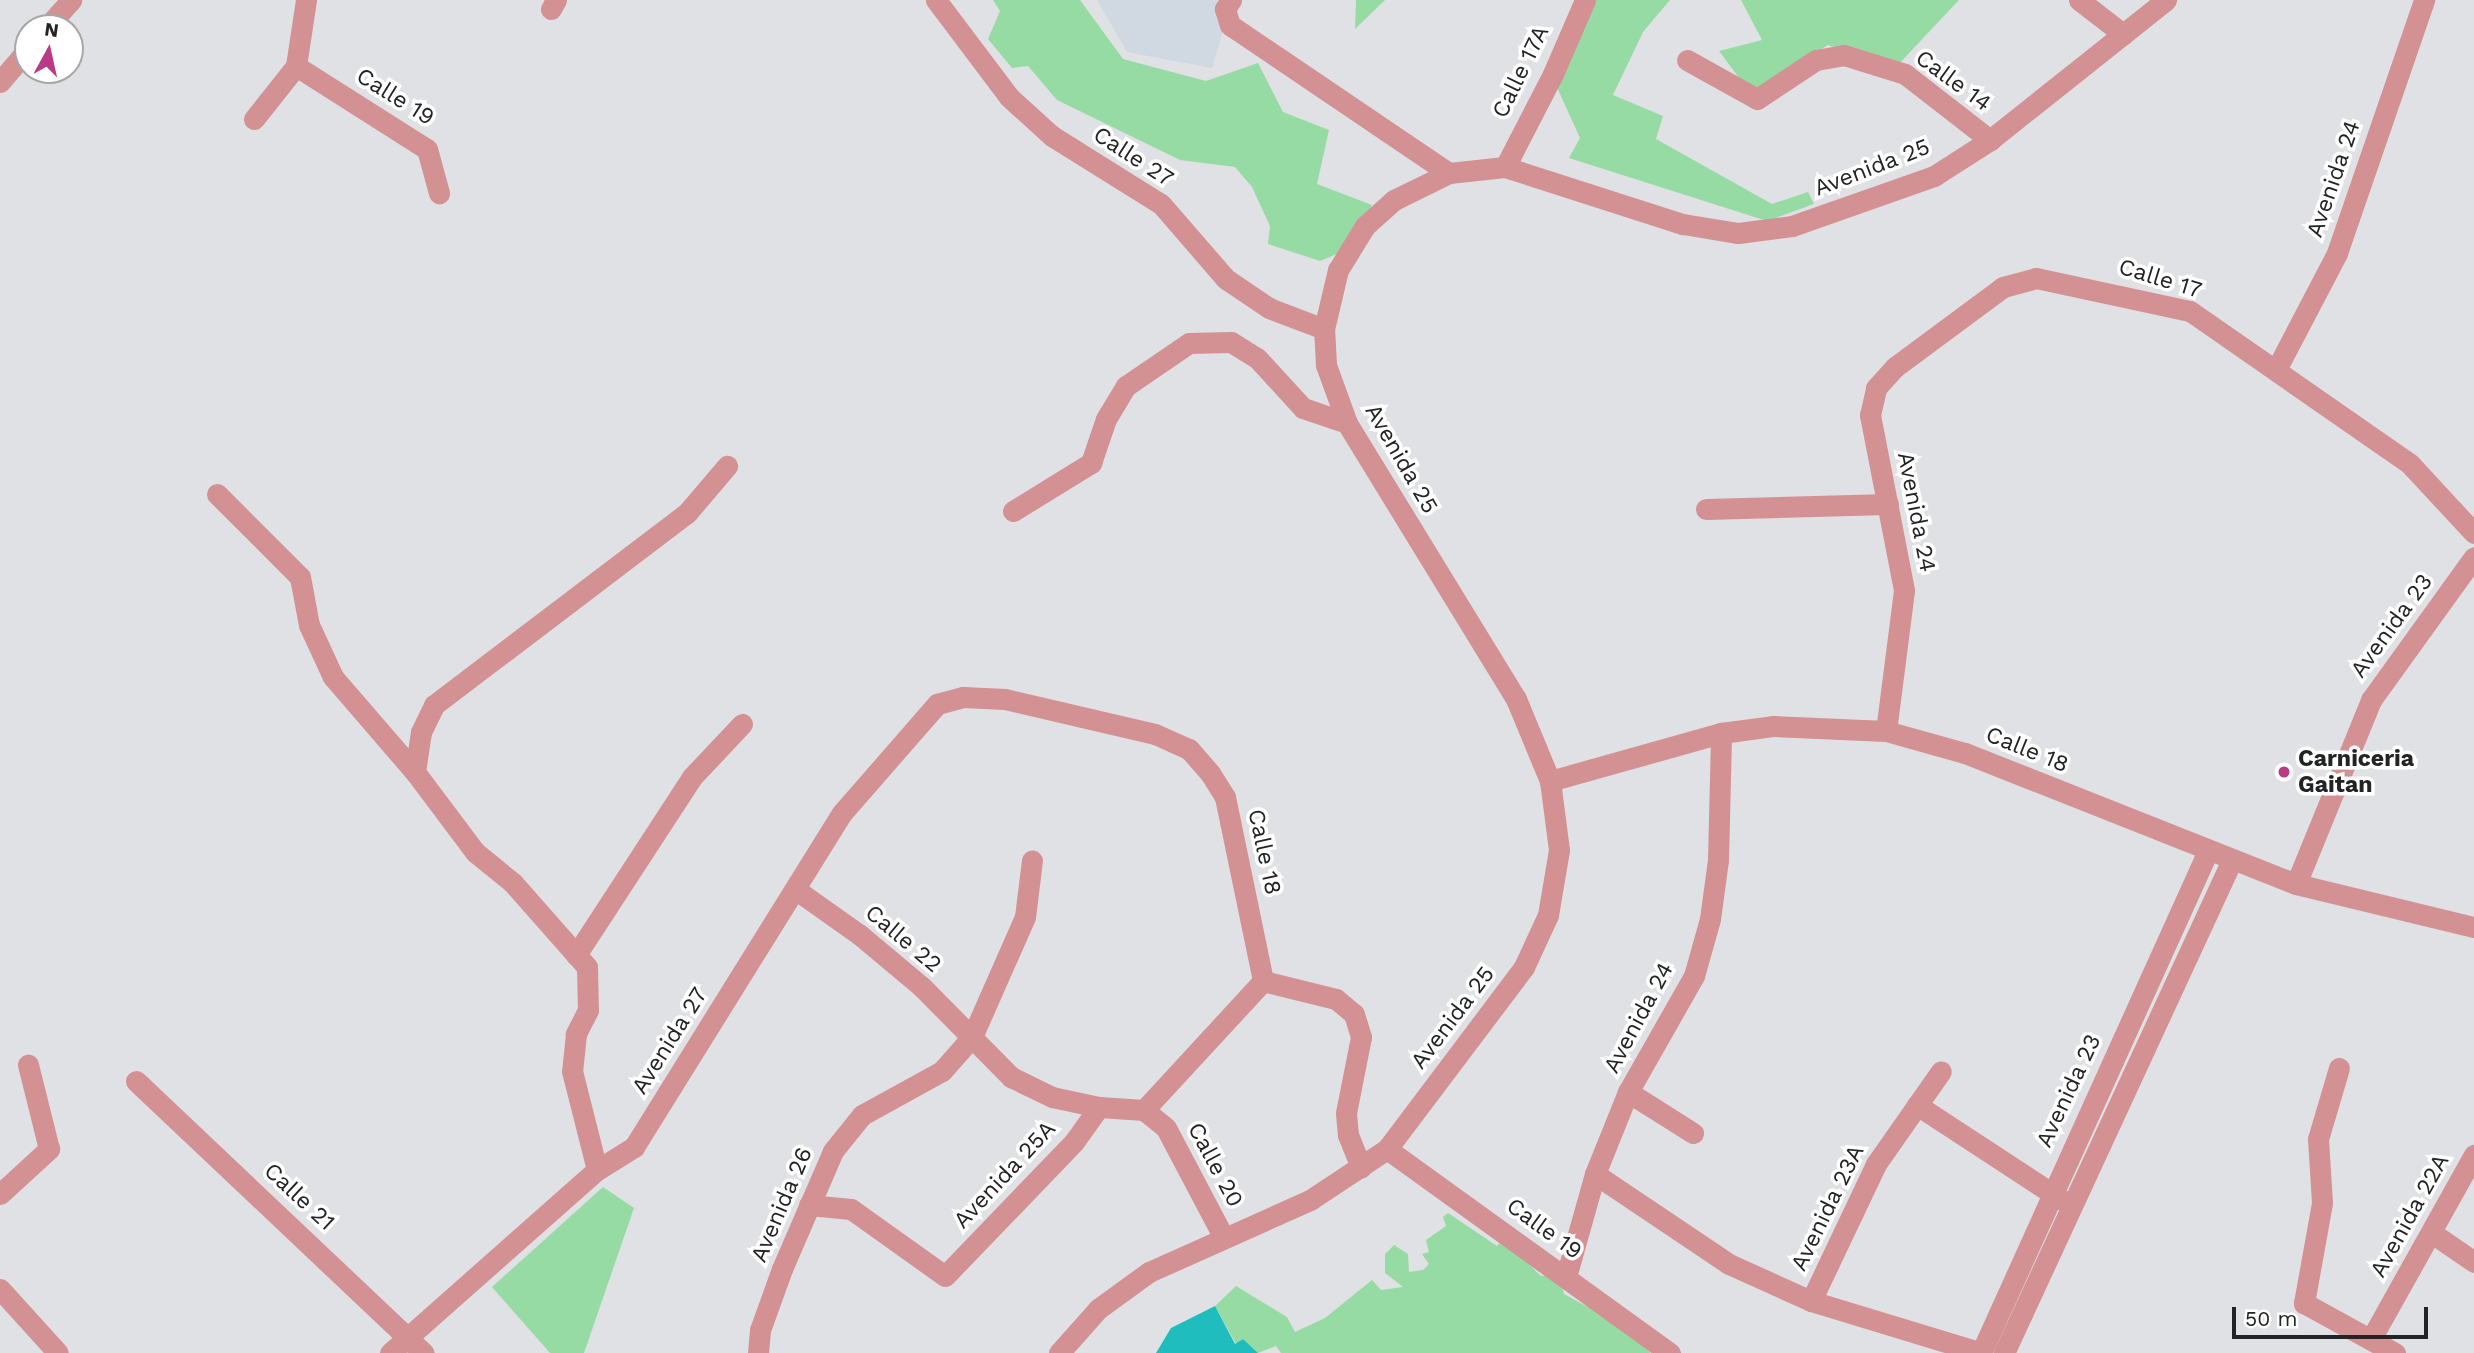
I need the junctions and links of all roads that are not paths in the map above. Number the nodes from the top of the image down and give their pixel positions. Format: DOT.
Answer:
graph roads {
  1 [pos="71,0"];
  2 [pos="306,0"];
  3 [pos="936,0"];
  4 [pos="1231,0"];
  5 [pos="1585,0"];
  6 [pos="2078,0"];
  7 [pos="2166,0"];
  8 [pos="2424,0"];
  9 [pos="58,14"];
  10 [pos="2123,34"];
  11 [pos="1687,60"];
  12 [pos="14,66"];
  13 [pos="296,66"];
  14 [pos="0,82"];
  15 [pos="254,119"];
  16 [pos="1990,140"];
  17 [pos="1504,167"];
  18 [pos="1449,173"];
  19 [pos="439,193"];
  20 [pos="1324,329"];
  21 [pos="2277,368"];
  22 [pos="1876,388"];
  23 [pos="1347,423"];
  24 [pos="727,466"];
  25 [pos="217,494"];
  26 [pos="1888,504"];
  27 [pos="1706,509"];
  28 [pos="1013,511"];
  29 [pos="2474,533"];
  30 [pos="2474,557"];
  31 [pos="937,704"];
  32 [pos="742,724"];
  33 [pos="1886,731"];
  34 [pos="1721,733"];
  35 [pos="415,772"];
  36 [pos="1550,781"];
  37 [pos="2208,851"];
  38 [pos="1032,860"];
  39 [pos="2232,860"];
  40 [pos="2297,884"];
  41 [pos="795,889"];
  42 [pos="2474,927"];
  43 [pos="576,955"];
  44 [pos="1263,981"];
  45 [pos="972,1037"];
  46 [pos="2115,1054"];
  47 [pos="2137,1063"];
  48 [pos="29,1065"];
  49 [pos="2339,1068"];
  50 [pos="1941,1070"];
  51 [pos="136,1081"];
  52 [pos="1628,1092"];
  53 [pos="1917,1105"];
  54 [pos="1099,1107"];
  55 [pos="1144,1110"];
  56 [pos="1693,1133"];
  57 [pos="1387,1149"];
  58 [pos="2474,1155"];
  59 [pos="1361,1167"];
  60 [pos="597,1170"];
  61 [pos="1595,1174"];
  62 [pos="2051,1193"];
  63 [pos="0,1194"];
  64 [pos="809,1205"];
  65 [pos="2070,1205"];
  66 [pos="2432,1233"];
  67 [pos="1224,1238"];
  68 [pos="2474,1262"];
  69 [pos="1566,1277"];
  70 [pos="0,1289"];
  71 [pos="1811,1301"];
  72 [pos="410,1336"];
  73 [pos="2371,1339"];
  74 [pos="58,1353"];
  75 [pos="390,1353"];
  76 [pos="424,1353"];
  77 [pos="758,1353"];
  78 [pos="1059,1353"];
  79 [pos="1670,1353"];
  80 [pos="1982,1353"];
  81 [pos="2004,1353"];
  82 [pos="2395,1353"];
  1 -- 9 [label="street"];
  2 -- 13 [label="street"];
  3 -- 20 [label="street, Calle 27"];
  4 -- 18 [label="street"];
  5 -- 17 [label="street, Calle 17A"];
  6 -- 10 [label="street"];
  7 -- 10 [label="street, Avenida 25"];
  8 -- 21 [label="street, Avenida 24"];
  10 -- 16 [label="street, Avenida 25"];
  11 -- 16 [label="street, Calle 14"];
  12 -- 14 [label="street"];
  13 -- 15 [label="street"];
  13 -- 19 [label="street, Calle 19"];
  16 -- 17 [label="street, Avenida 25"];
  17 -- 18 [label="street, Avenida 25"];
  18 -- 20 [label="street, Avenida 25"];
  20 -- 23 [label="street, Avenida 25"];
  21 -- 22 [label="street, Calle 17"];
  21 -- 29 [label="street, Calle 17"];
  22 -- 26 [label="street, Avenida 24"];
  23 -- 28 [label="street"];
  23 -- 36 [label="street, Avenida 25"];
  24 -- 35 [label="street"];
  25 -- 35 [label="street"];
  26 -- 27 [label="street"];
  26 -- 33 [label="street, Avenida 24"];
  30 -- 40 [label="street, Avenida 23"];
  31 -- 41 [label="street, Avenida 27"];
  31 -- 44 [label="street, Calle 18"];
  32 -- 43 [label="street"];
  33 -- 34 [label="street, Calle 18"];
  33 -- 37 [label="street, Calle 18"];
  34 -- 36 [label="street, Calle 18"];
  34 -- 52 [label="street, Avenida 24"];
  35 -- 43 [label="street"];
  36 -- 57 [label="street, Avenida 25"];
  37 -- 39 [label="street, Calle 18"];
  37 -- 46 [label="street, Avenida 23"];
  38 -- 45 [label="street, Avenida 26"];
  39 -- 40 [label="street, Calle 18"];
  39 -- 47 [label="street"];
  40 -- 42 [label="street, Calle 18"];
  41 -- 45 [label="street, Calle 22"];
  41 -- 60 [label="street, Avenida 27"];
  43 -- 60 [label="street"];
  44 -- 55 [label="street"];
  44 -- 59 [label="street"];
  45 -- 54 [label="street"];
  45 -- 64 [label="street, Avenida 26"];
  46 -- 47 [label="street"];
  46 -- 62 [label="street, Avenida 23"];
  47 -- 65 [label="street"];
  48 -- 63 [label="street"];
  49 -- 73 [label="street"];
  50 -- 53 [label="street, Avenida 23A"];
  51 -- 72 [label="street, Calle 21"];
  52 -- 56 [label="street"];
  52 -- 61 [label="street, Avenida 24"];
  53 -- 62 [label="street"];
  53 -- 71 [label="street, Avenida 23A"];
  54 -- 55 [label="street"];
  54 -- 64 [label="street, Avenida 25A"];
  55 -- 67 [label="street, Calle 20"];
  57 -- 59 [label="street, Avenida 25"];
  57 -- 69 [label="street, Calle 19"];
  58 -- 66 [label="street, Avenida 22A"];
  59 -- 67 [label="street, Avenida 25"];
  60 -- 72 [label="street, Avenida 27"];
  61 -- 69 [label="street, Avenida 24"];
  61 -- 71 [label="street"];
  62 -- 65 [label="street"];
  62 -- 80 [label="street, Avenida 23"];
  64 -- 77 [label="street, Avenida 26"];
  65 -- 81 [label="street"];
  66 -- 68 [label="street"];
  66 -- 73 [label="street, Avenida 22A"];
  67 -- 78 [label="street, Avenida 25"];
  69 -- 79 [label="street, Calle 19"];
  70 -- 74 [label="street"];
  71 -- 80 [label="street"];
  72 -- 75 [label="street, Avenida 27"];
  72 -- 76 [label="street, Calle 21"];
  73 -- 82 [label="street"];
}
